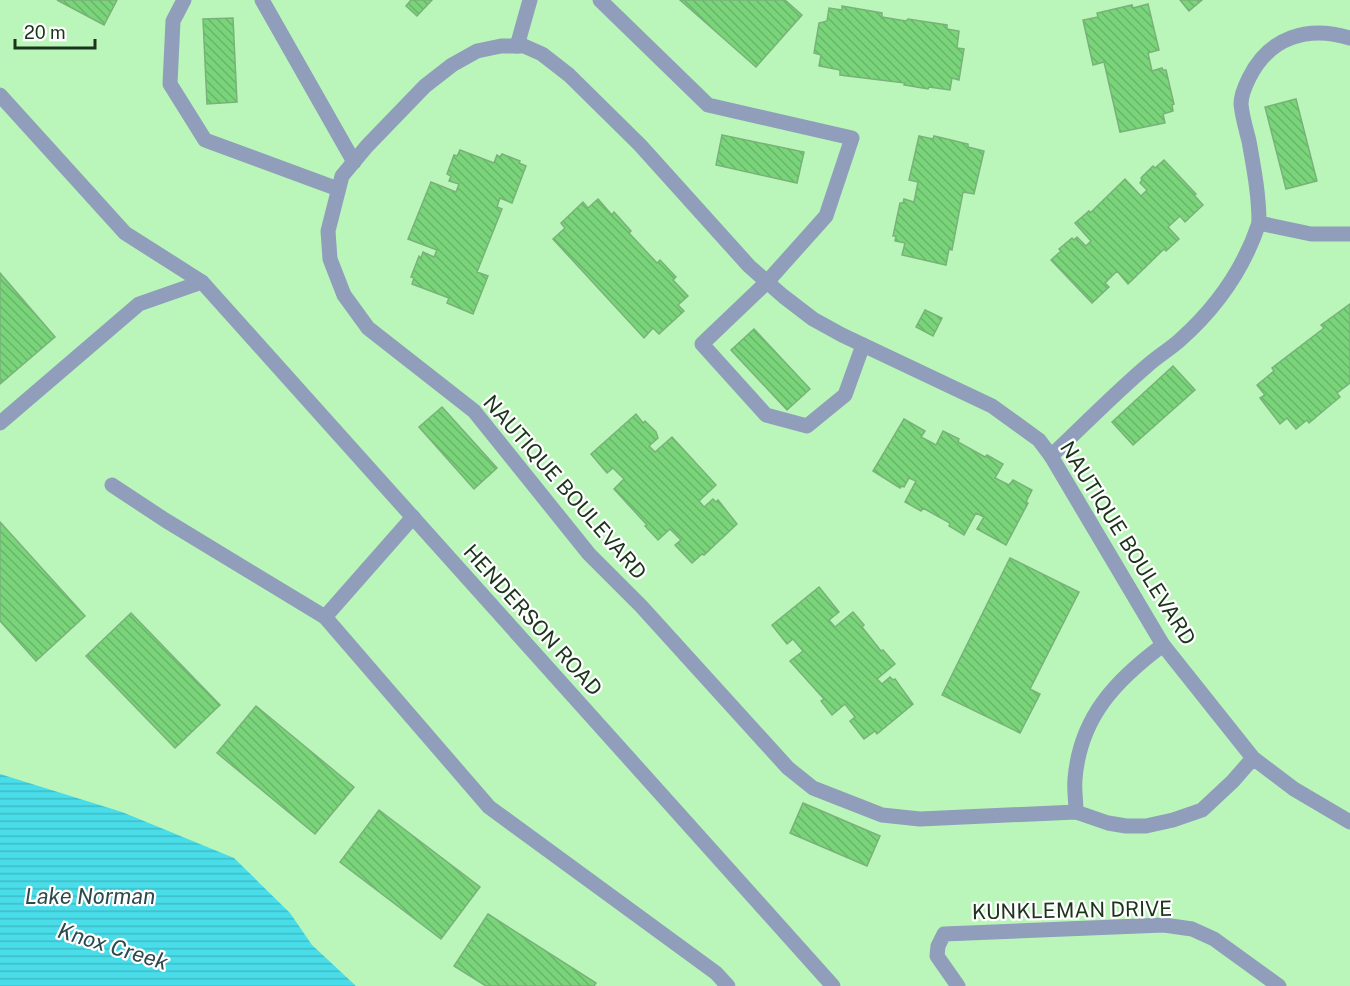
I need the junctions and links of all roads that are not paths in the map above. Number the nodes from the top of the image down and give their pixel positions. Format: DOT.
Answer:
graph roads {
  1 [pos="184,0"];
  2 [pos="262,0"];
  3 [pos="530,0"];
  4 [pos="600,0"];
  5 [pos="1350,38"];
  6 [pos="517,46"];
  7 [pos="0,95"];
  8 [pos="354,162"];
  9 [pos="338,189"];
  10 [pos="1259,223"];
  11 [pos="1350,234"];
  12 [pos="202,282"];
  13 [pos="767,282"];
  14 [pos="863,345"];
  15 [pos="0,423"];
  16 [pos="1051,456"];
  17 [pos="112,485"];
  18 [pos="412,517"];
  19 [pos="325,617"];
  20 [pos="1163,645"];
  21 [pos="1253,759"];
  22 [pos="1076,812"];
  23 [pos="1350,822"];
  24 [pos="728,986"];
  25 [pos="833,986"];
  26 [pos="958,986"];
  27 [pos="1279,986"];
  1 -- 9 [label="street"];
  2 -- 8 [label="street"];
  3 -- 6 [label="street"];
  4 -- 13 [label="street"];
  5 -- 10 [label="street"];
  6 -- 8 [label="street, NAUTIQUE BOULEVARD"];
  6 -- 13 [label="street, NAUTIQUE BOULEVARD"];
  7 -- 12 [label="street, HENDERSON ROAD"];
  8 -- 9 [label="street, NAUTIQUE BOULEVARD"];
  9 -- 22 [label="street, NAUTIQUE BOULEVARD"];
  10 -- 11 [label="street"];
  10 -- 16 [label="street"];
  12 -- 15 [label="street"];
  12 -- 18 [label="street, HENDERSON ROAD"];
  13 -- 14 [label="street, NAUTIQUE BOULEVARD"];
  13 -- 14 [label="street"];
  14 -- 16 [label="street, NAUTIQUE BOULEVARD"];
  16 -- 20 [label="street, NAUTIQUE BOULEVARD"];
  17 -- 19 [label="street"];
  18 -- 19 [label="street"];
  18 -- 25 [label="street, HENDERSON ROAD"];
  19 -- 24 [label="street"];
  20 -- 21 [label="street, NAUTIQUE BOULEVARD"];
  20 -- 22 [label="street"];
  21 -- 22 [label="street, NAUTIQUE BOULEVARD"];
  21 -- 23 [label="street, NAUTIQUE BOULEVARD"];
  26 -- 27 [label="street, KUNKLEMAN DRIVE"];
}
